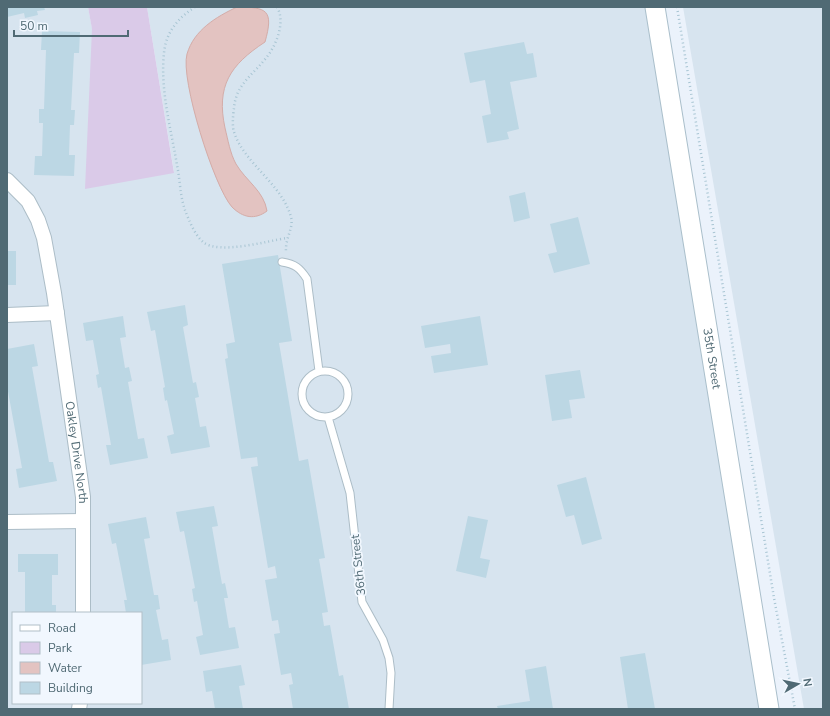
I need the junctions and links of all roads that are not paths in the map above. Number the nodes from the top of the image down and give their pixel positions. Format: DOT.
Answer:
graph roads {
  1 [pos="655,7"];
  2 [pos="7,180"];
  3 [pos="282,262"];
  4 [pos="57,313"];
  5 [pos="7,315"];
  6 [pos="319,371"];
  7 [pos="328,417"];
  8 [pos="83,521"];
  9 [pos="7,522"];
  10 [pos="82,612"];
  11 [pos="389,709"];
  12 [pos="769,709"];
  1 -- 12 [label="street, 35th Street"];
  2 -- 4 [label="street, Oakley Drive North"];
  3 -- 6 [label="lane"];
  4 -- 5 [label="street"];
  4 -- 8 [label="street, Oakley Drive North"];
  6 -- 7 [label="lane"];
  6 -- 7 [label="lane"];
  7 -- 11 [label="lane, 36th Street"];
  8 -- 9 [label="street"];
  8 -- 10 [label="street, Oakley Drive North"];
}
